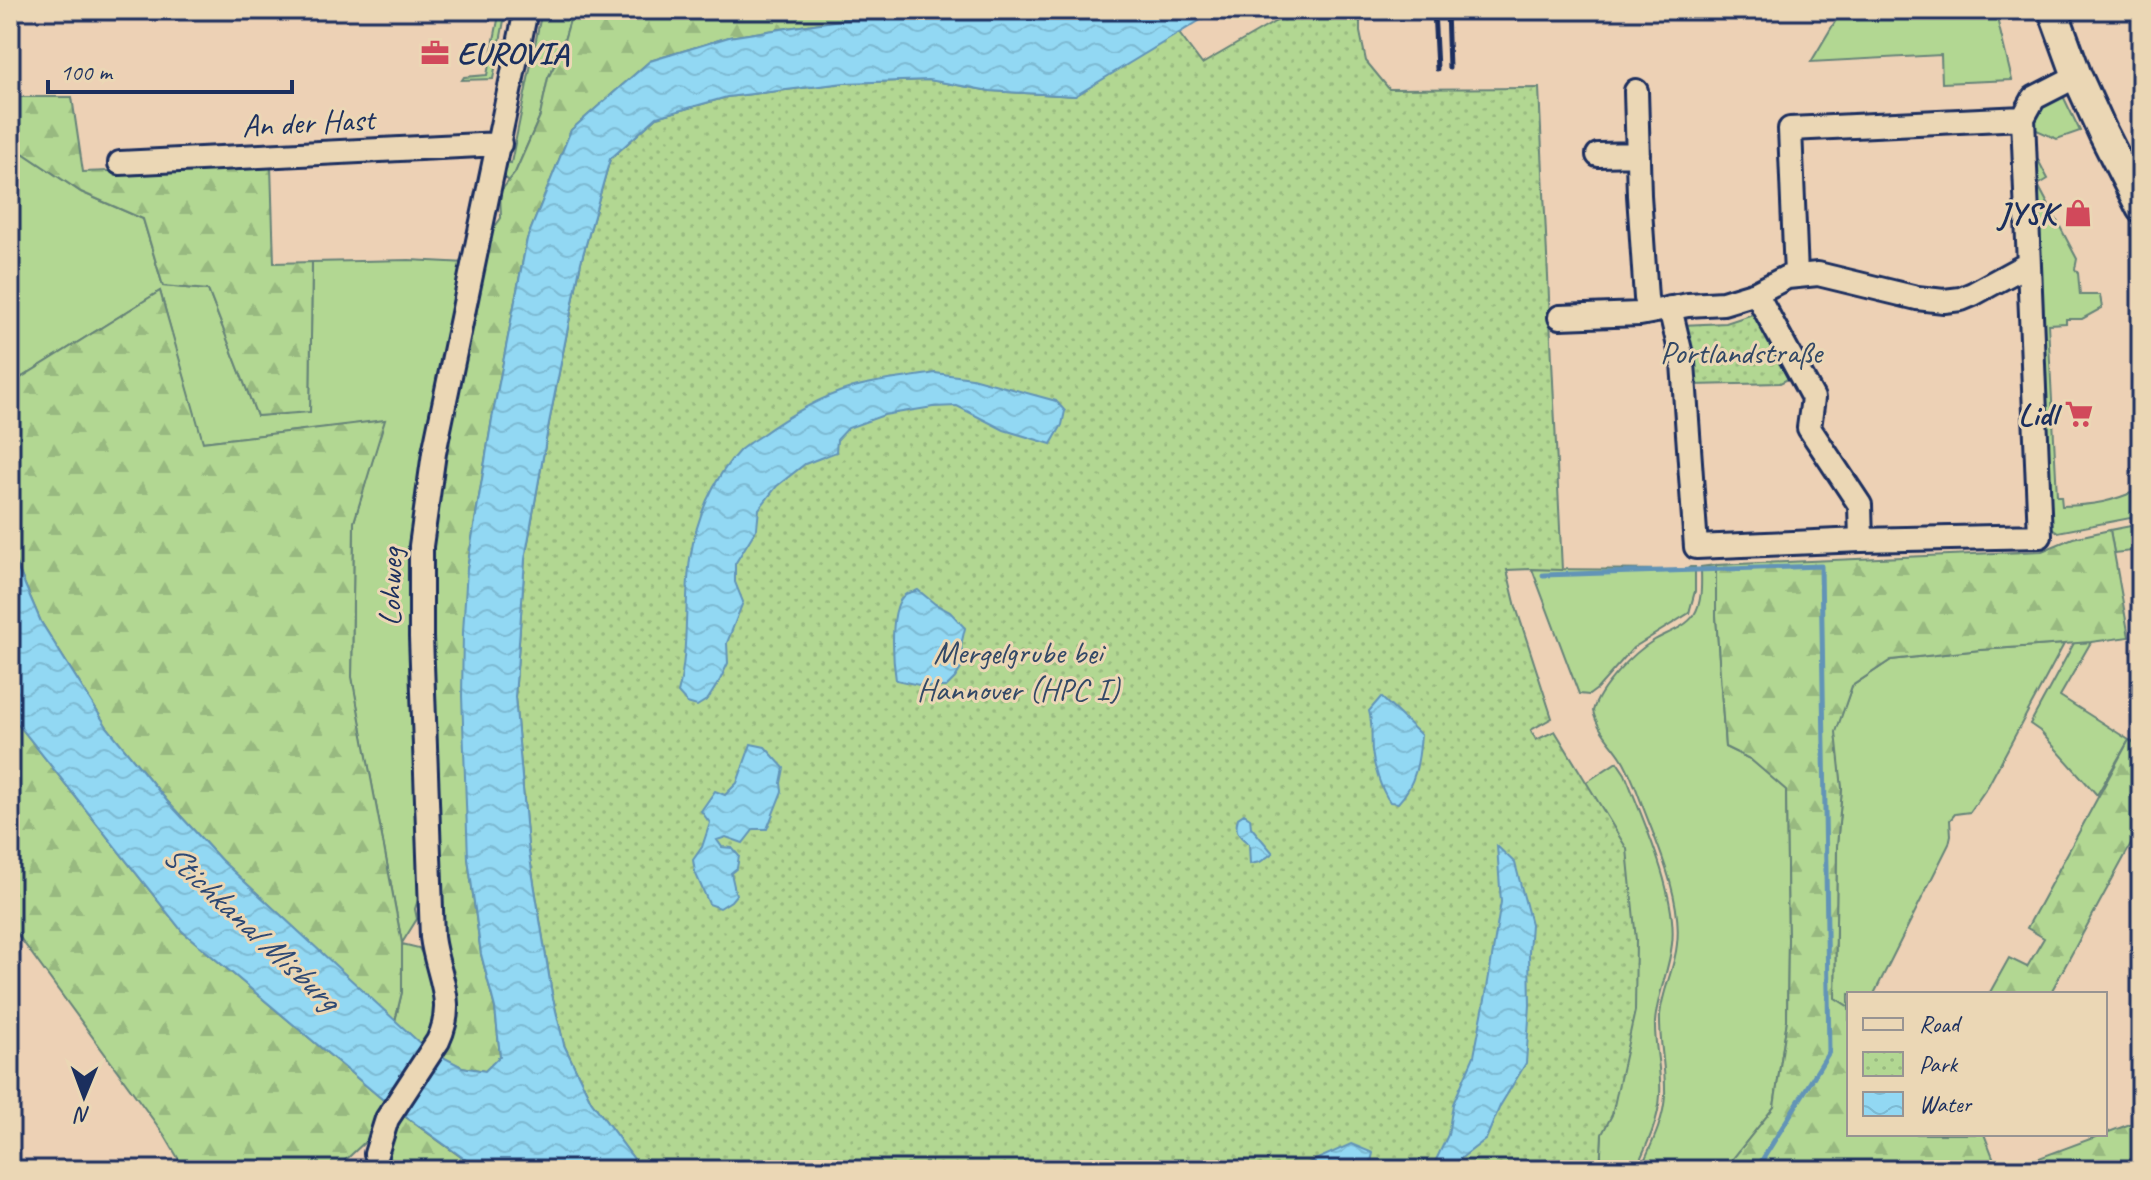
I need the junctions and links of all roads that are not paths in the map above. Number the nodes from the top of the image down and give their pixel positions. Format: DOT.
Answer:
graph roads {
  1 [pos="526,10"];
  2 [pos="2053,10"];
  3 [pos="2077,76"];
  4 [pos="1636,91"];
  5 [pos="2023,118"];
  6 [pos="500,144"];
  7 [pos="1638,154"];
  8 [pos="1598,155"];
  9 [pos="120,163"];
  10 [pos="2141,208"];
  11 [pos="2028,264"];
  12 [pos="1796,275"];
  13 [pos="1756,293"];
  14 [pos="1660,310"];
  15 [pos="1560,317"];
  16 [pos="1861,540"];
  17 [pos="376,1154"];
  1 -- 6 [label="street, Lohweg"];
  2 -- 3 [label="main road"];
  3 -- 5 [label="street"];
  3 -- 10 [label="main road"];
  4 -- 7 [label="street"];
  5 -- 11 [label="street"];
  5 -- 12 [label="street"];
  6 -- 9 [label="street, An der Hast"];
  6 -- 17 [label="street, Lohweg"];
  7 -- 8 [label="street"];
  7 -- 14 [label="street"];
  11 -- 12 [label="street"];
  11 -- 16 [label="street"];
  12 -- 13 [label="street"];
  13 -- 14 [label="street"];
  13 -- 16 [label="street"];
  14 -- 15 [label="street"];
  14 -- 16 [label="street"];
}
